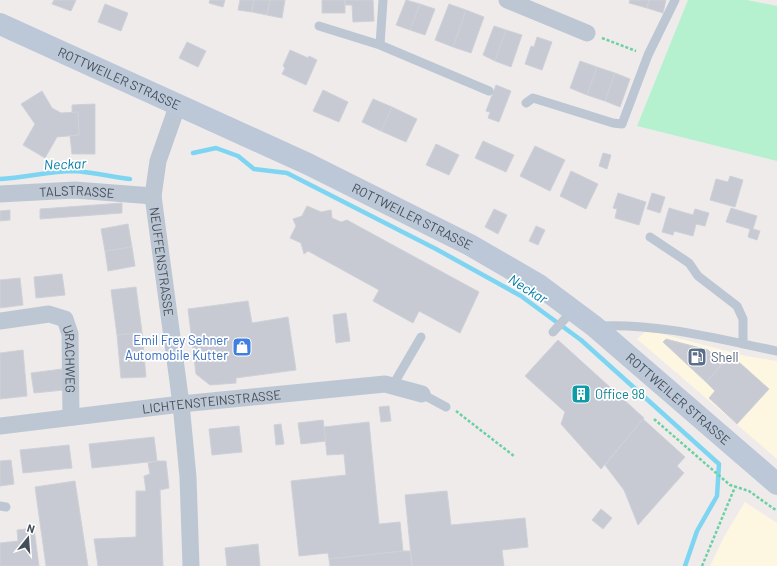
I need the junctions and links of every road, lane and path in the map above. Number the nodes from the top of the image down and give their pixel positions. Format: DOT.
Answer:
graph roads {
  1 [pos="383,0"];
  2 [pos="507,0"];
  3 [pos="675,0"];
  4 [pos="0,24"];
  5 [pos="319,26"];
  6 [pos="587,33"];
  7 [pos="380,45"];
  8 [pos="648,56"];
  9 [pos="489,91"];
  10 [pos="178,104"];
  11 [pos="526,104"];
  12 [pos="0,194"];
  13 [pos="153,196"];
  14 [pos="650,237"];
  15 [pos="571,312"];
  16 [pos="0,321"];
  17 [pos="594,326"];
  18 [pos="553,332"];
  19 [pos="420,337"];
  20 [pos="743,344"];
  21 [pos="777,351"];
  22 [pos="393,385"];
  23 [pos="422,394"];
  24 [pos="181,404"];
  25 [pos="446,407"];
  26 [pos="71,417"];
  27 [pos="654,419"];
  28 [pos="0,426"];
  29 [pos="514,456"];
  30 [pos="777,484"];
  31 [pos="735,486"];
  32 [pos="777,511"];
  33 [pos="191,566"];
  34 [pos="702,566"];
  1 -- 7 [label="lane"];
  2 -- 6 [label="street"];
  3 -- 8 [label="lane"];
  4 -- 10 [label="main road, ROTTWEILER STRASSE"];
  5 -- 7 [label="lane"];
  6 -- 8 [label="path"];
  7 -- 9 [label="lane"];
  8 -- 11 [label="lane"];
  10 -- 13 [label="street, NEUFFENSTRASSE"];
  10 -- 15 [label="main road, ROTTWEILER STRASSE"];
  12 -- 13 [label="street, TALSTRASSE"];
  13 -- 24 [label="street, NEUFFENSTRASSE"];
  14 -- 20 [label="lane"];
  15 -- 17 [label="main road, ROTTWEILER STRASSE"];
  15 -- 18 [label="lane"];
  16 -- 26 [label="street, URACHWEG"];
  17 -- 20 [label="lane"];
  17 -- 30 [label="main road, ROTTWEILER STRASSE"];
  19 -- 22 [label="lane"];
  20 -- 21 [label="lane"];
  22 -- 23 [label="street, LICHTENSTEINSTRASSE"];
  22 -- 24 [label="street, LICHTENSTEINSTRASSE"];
  23 -- 25 [label="lane"];
  24 -- 26 [label="street, LICHTENSTEINSTRASSE"];
  24 -- 33 [label="street, NEUFFENSTRASSE"];
  25 -- 29 [label="path"];
  26 -- 28 [label="street, LICHTENSTEINSTRASSE"];
  27 -- 31 [label="path"];
  31 -- 32 [label="path"];
  31 -- 34 [label="path"];
}
